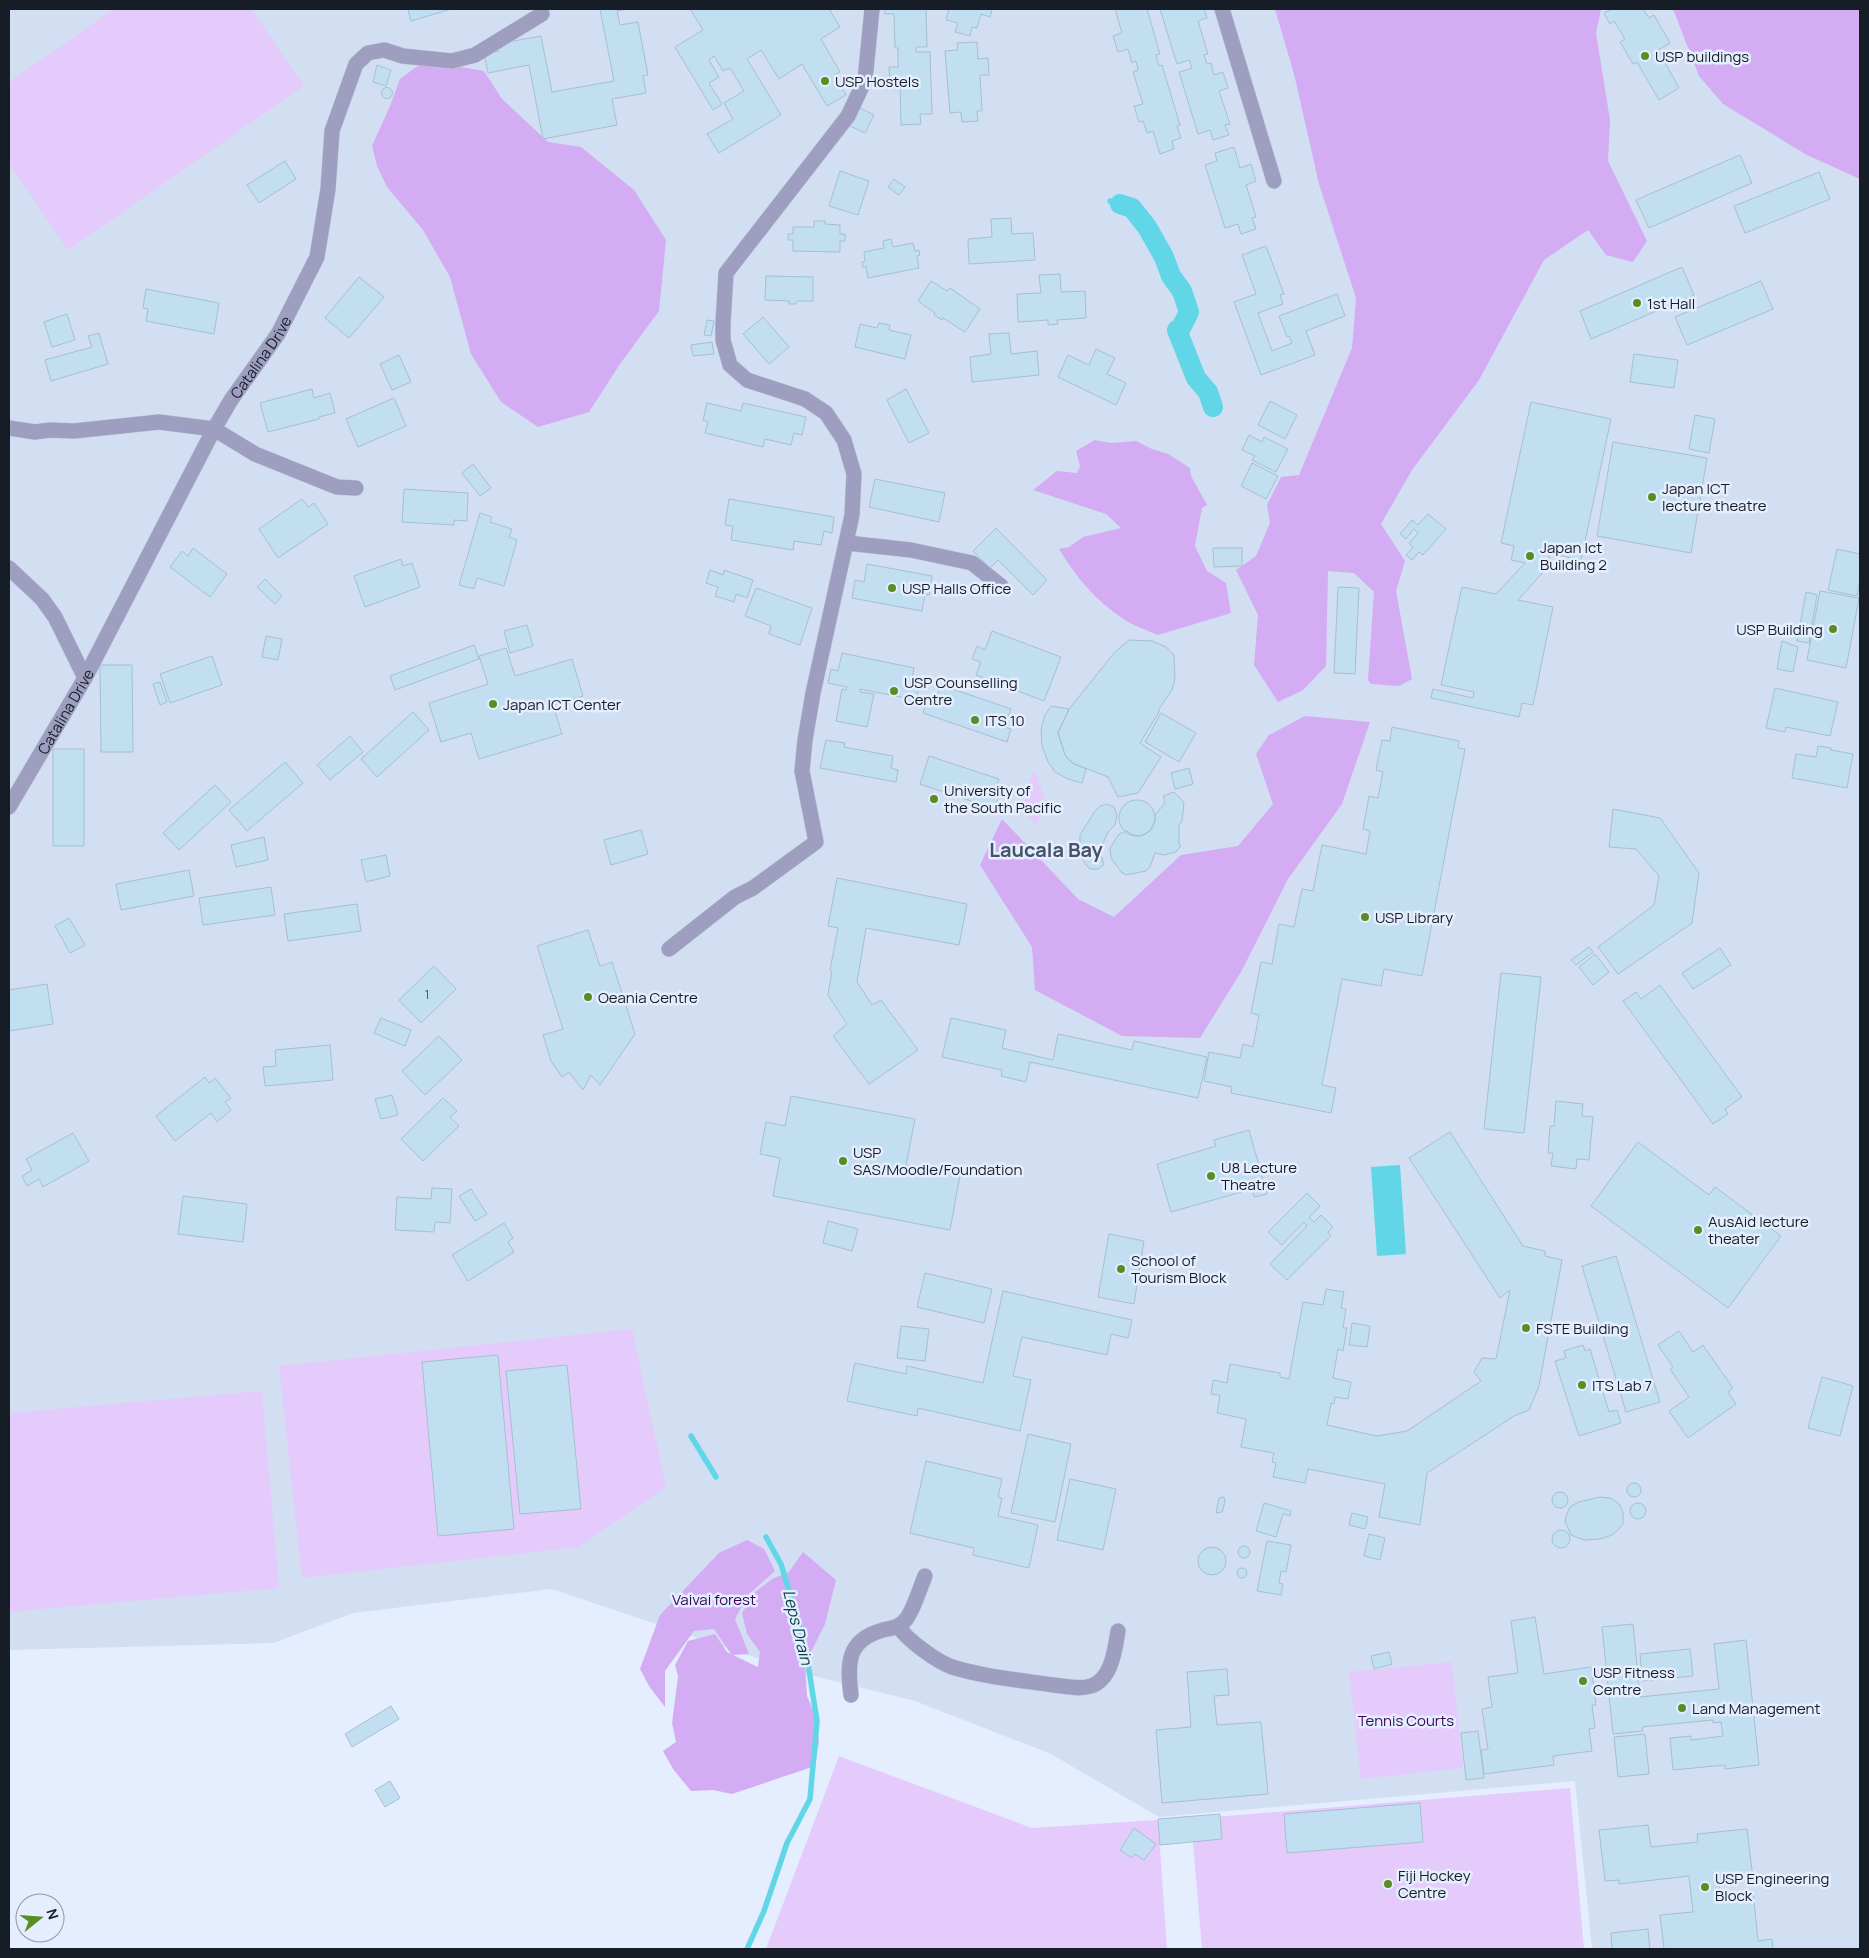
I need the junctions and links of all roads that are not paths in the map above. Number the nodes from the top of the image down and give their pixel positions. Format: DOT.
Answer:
graph roads {
  1 [pos="872,9"];
  2 [pos="1222,9"];
  3 [pos="542,14"];
  4 [pos="1274,181"];
  5 [pos="9,428"];
  6 [pos="214,429"];
  7 [pos="356,488"];
  8 [pos="847,543"];
  9 [pos="9,568"];
  10 [pos="1001,586"];
  11 [pos="85,678"];
  12 [pos="9,807"];
  13 [pos="669,949"];
  14 [pos="926,1576"];
  15 [pos="898,1626"];
  16 [pos="1118,1631"];
  17 [pos="851,1695"];
  1 -- 8 [label="street"];
  2 -- 4 [label="street"];
  3 -- 6 [label="street, Catalina Drive"];
  5 -- 6 [label="street"];
  6 -- 7 [label="street"];
  6 -- 11 [label="street, Catalina Drive"];
  8 -- 10 [label="street"];
  8 -- 13 [label="street"];
  9 -- 11 [label="street"];
  11 -- 12 [label="street, Catalina Drive"];
  14 -- 15 [label="street"];
  15 -- 16 [label="street"];
  15 -- 17 [label="street"];
}
